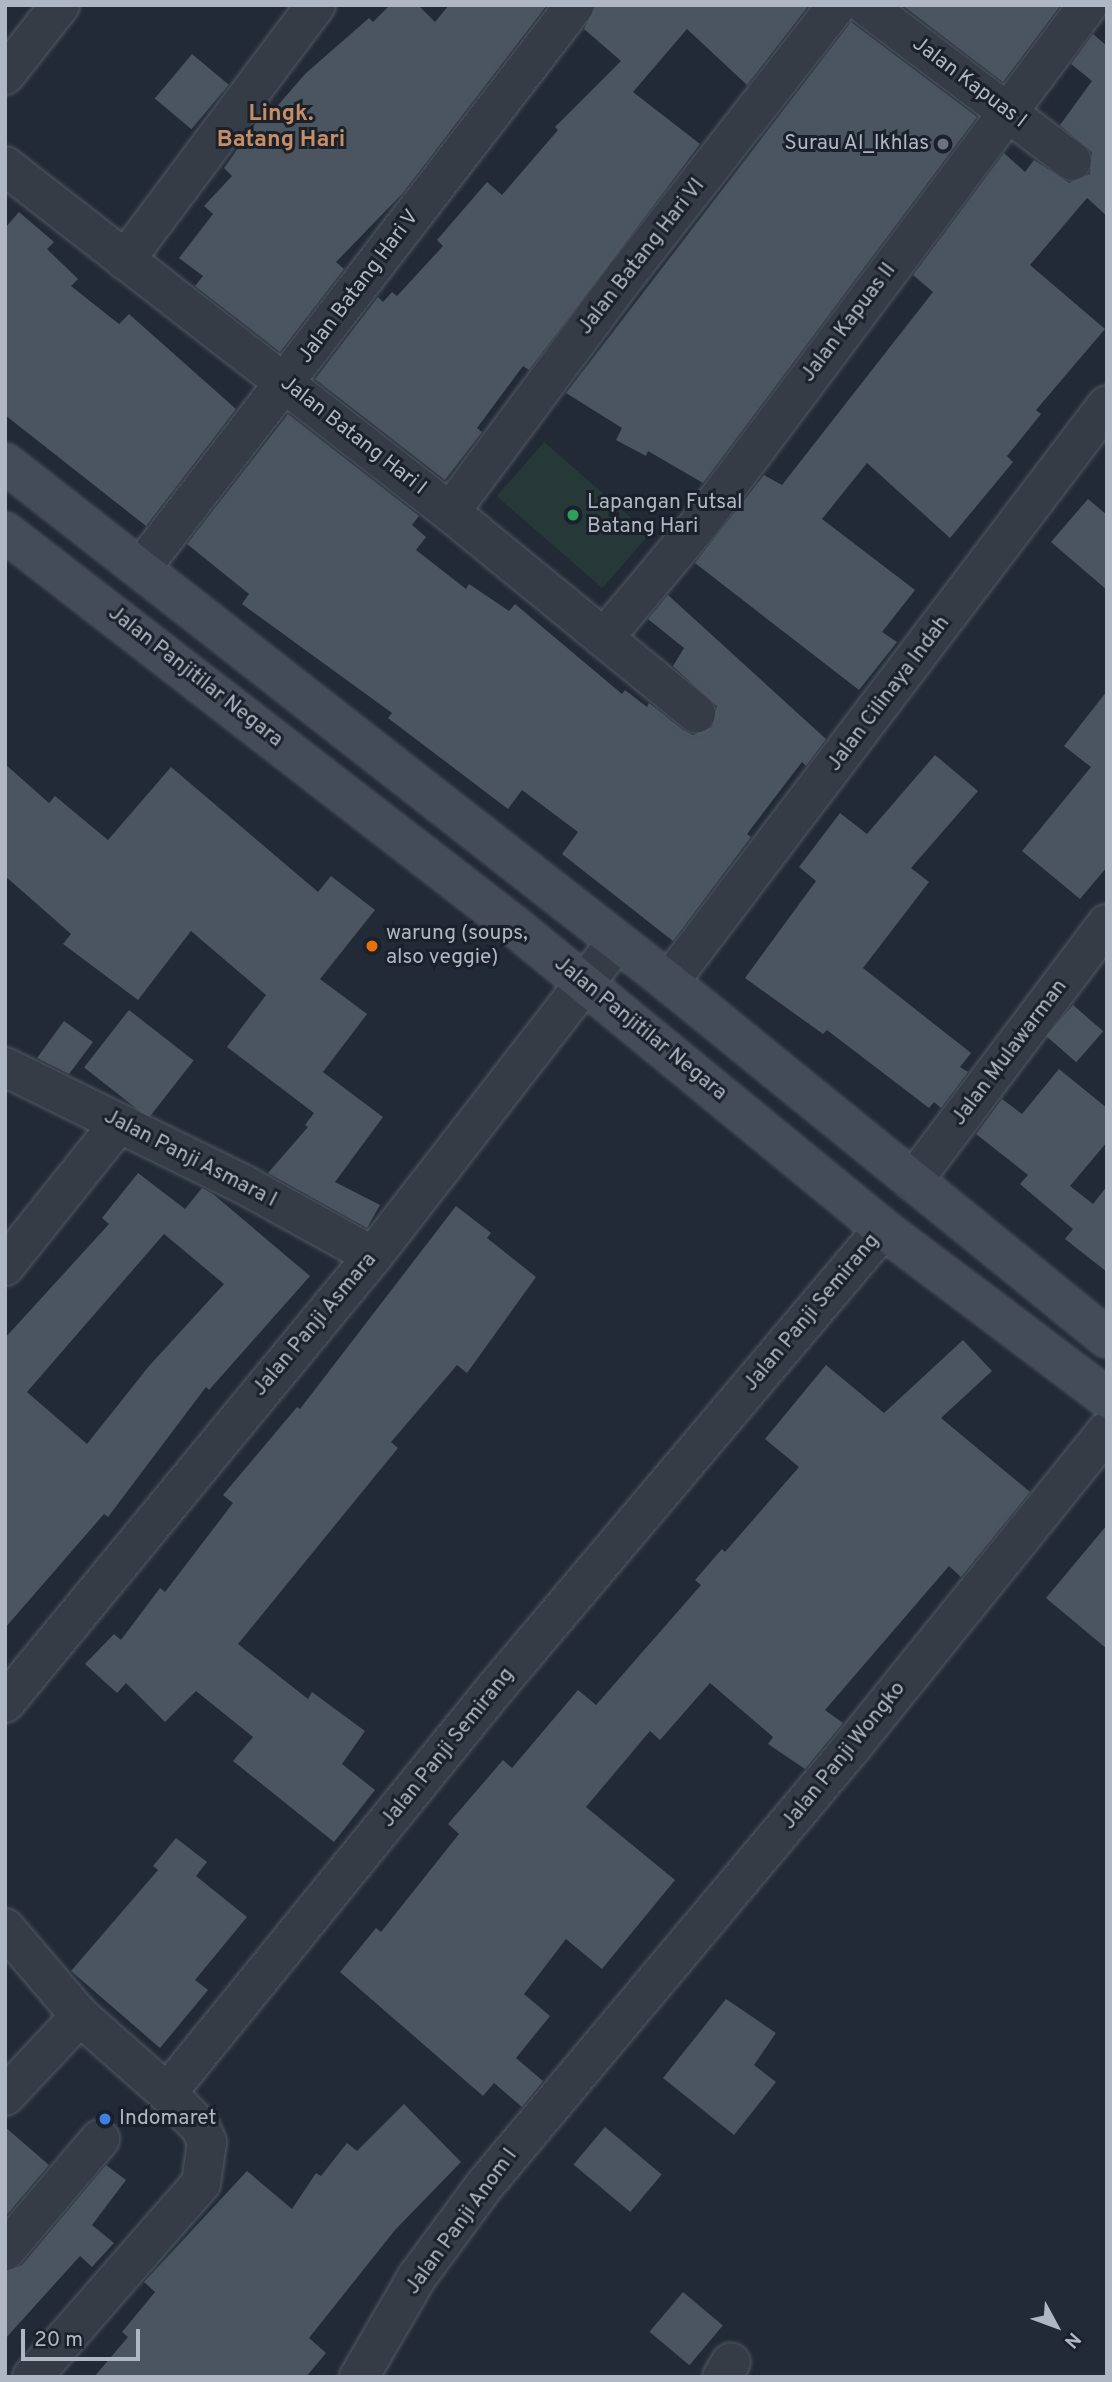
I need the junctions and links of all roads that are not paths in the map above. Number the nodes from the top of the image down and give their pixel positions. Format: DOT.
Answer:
graph roads {
  1 [pos="60,5"];
  2 [pos="316,5"];
  3 [pos="575,5"];
  4 [pos="837,5"];
  5 [pos="865,5"];
  6 [pos="1088,5"];
  7 [pos="5,75"];
  8 [pos="1008,112"];
  9 [pos="1072,161"];
  10 [pos="5,166"];
  11 [pos="125,260"];
  12 [pos="286,383"];
  13 [pos="1107,405"];
  14 [pos="5,463"];
  15 [pos="450,512"];
  16 [pos="5,532"];
  17 [pos="142,568"];
  18 [pos="604,638"];
  19 [pos="696,713"];
  20 [pos="1107,924"];
  21 [pos="617,941"];
  22 [pos="670,982"];
  23 [pos="585,984"];
  24 [pos="5,1067"];
  25 [pos="119,1123"];
  26 [pos="913,1181"];
  27 [pos="883,1229"];
  28 [pos="373,1256"];
  29 [pos="5,1266"];
  30 [pos="1107,1338"];
  31 [pos="1107,1398"];
  32 [pos="1107,1432"];
  33 [pos="5,1703"];
  34 [pos="5,1928"];
  35 [pos="80,2016"];
  36 [pos="576,2076"];
  37 [pos="167,2093"];
  38 [pos="5,2096"];
  39 [pos="100,2139"];
  40 [pos="5,2251"];
  41 [pos="32,2377"];
  42 [pos="359,2377"];
  1 -- 7 [label="street"];
  2 -- 11 [label="street"];
  3 -- 12 [label="street, Jalan Batang Hari V"];
  4 -- 15 [label="street, Jalan Batang Hari VI"];
  5 -- 8 [label="street, Jalan Kapuas I"];
  6 -- 8 [label="street, Jalan Kapuas II"];
  8 -- 9 [label="street, Jalan Kapuas I"];
  8 -- 18 [label="street, Jalan Kapuas II"];
  10 -- 11 [label="street, Jalan Batang Hari I"];
  11 -- 12 [label="street, Jalan Batang Hari I"];
  12 -- 15 [label="street, Jalan Batang Hari I"];
  12 -- 17 [label="street, Jalan Batang Hari V"];
  13 -- 22 [label="street, Jalan Cilinaya Indah"];
  14 -- 17 [label="main road"];
  15 -- 18 [label="street, Jalan Batang Hari I"];
  16 -- 23 [label="main road, Jalan Panjitilar Negara"];
  17 -- 21 [label="main road"];
  18 -- 19 [label="street, Jalan Batang Hari I"];
  20 -- 26 [label="street, Jalan Mulawarman"];
  21 -- 22 [label="main road"];
  21 -- 23 [label="street, Jalan Panji Asmara"];
  22 -- 26 [label="main road"];
  23 -- 27 [label="main road, Jalan Panjitilar Negara"];
  23 -- 28 [label="street, Jalan Panji Asmara"];
  24 -- 25 [label="street, Jalan Panji Asmara I"];
  25 -- 28 [label="street, Jalan Panji Asmara I"];
  25 -- 29 [label="street"];
  26 -- 30 [label="main road"];
  27 -- 31 [label="main road, Jalan Panjitilar Negara"];
  27 -- 37 [label="street, Jalan Panji Semirang"];
  28 -- 33 [label="street, Jalan Panji Asmara"];
  32 -- 36 [label="street, Jalan Panji Wongko"];
  34 -- 35 [label="street"];
  35 -- 37 [label="street"];
  35 -- 38 [label="street"];
  36 -- 42 [label="street, Jalan Panji Anom I"];
  37 -- 41 [label="street"];
  39 -- 40 [label="street"];
}
